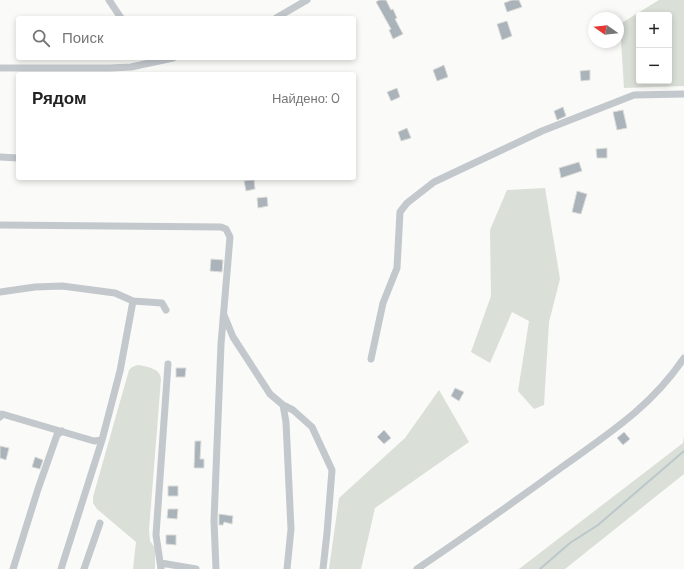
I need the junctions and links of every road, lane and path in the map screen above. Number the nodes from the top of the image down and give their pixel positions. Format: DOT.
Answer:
graph roads {
  1 [pos="109,0"];
  2 [pos="307,0"];
  3 [pos="120,16"];
  4 [pos="279,16"];
  5 [pos="146,60"];
  6 [pos="0,68"];
  7 [pos="684,94"];
  8 [pos="0,157"];
  9 [pos="16,158"];
  10 [pos="0,225"];
  11 [pos="0,292"];
  12 [pos="133,301"];
  13 [pos="166,310"];
  14 [pos="224,314"];
  15 [pos="684,358"];
  16 [pos="371,359"];
  17 [pos="168,364"];
  18 [pos="283,406"];
  19 [pos="0,417"];
  20 [pos="62,431"];
  21 [pos="102,440"];
  22 [pos="100,524"];
  23 [pos="161,566"];
  24 [pos="13,569"];
  25 [pos="61,569"];
  26 [pos="84,569"];
  27 [pos="196,569"];
  28 [pos="216,569"];
  29 [pos="287,569"];
  30 [pos="322,569"];
  31 [pos="417,569"];
  1 -- 3 [label="street"];
  2 -- 4 [label="street"];
  5 -- 6 [label="street"];
  7 -- 16 [label="street"];
  8 -- 9 [label="street"];
  10 -- 14 [label="street"];
  11 -- 12 [label="street"];
  12 -- 13 [label="street"];
  12 -- 21 [label="street"];
  14 -- 18 [label="street"];
  14 -- 28 [label="street"];
  15 -- 31 [label="street"];
  17 -- 23 [label="street"];
  18 -- 29 [label="street"];
  18 -- 30 [label="street"];
  19 -- 20 [label="street"];
  20 -- 21 [label="street"];
  20 -- 24 [label="street"];
  21 -- 25 [label="street"];
  22 -- 26 [label="street"];
  23 -- 27 [label="street"];
}
